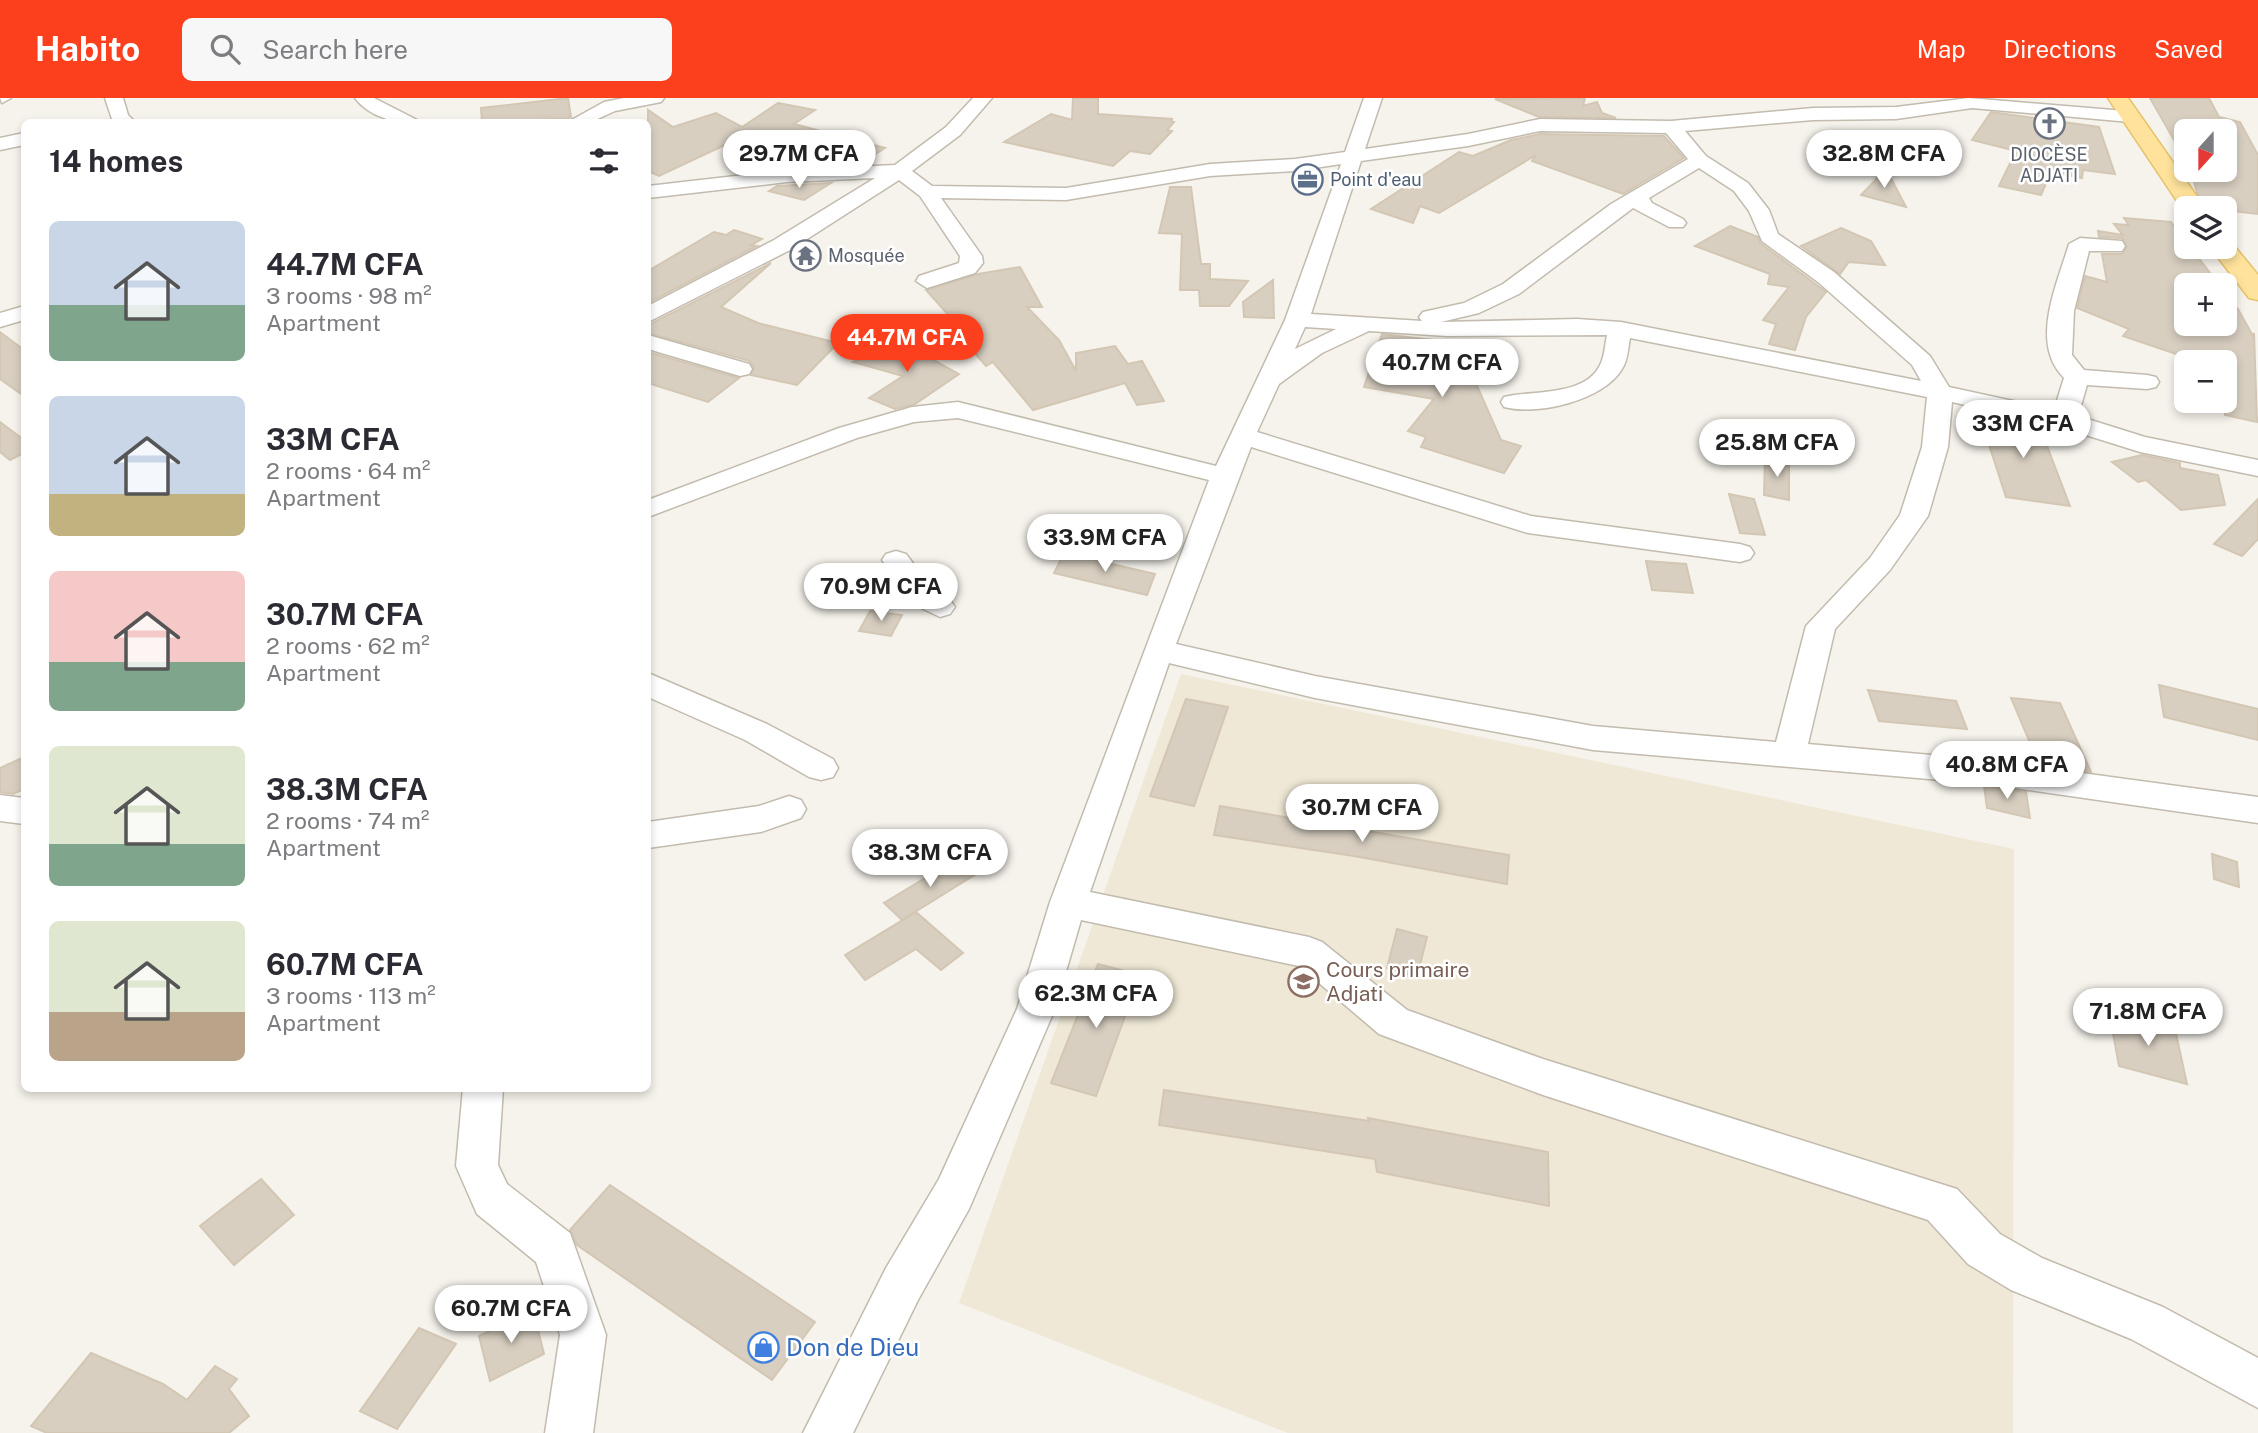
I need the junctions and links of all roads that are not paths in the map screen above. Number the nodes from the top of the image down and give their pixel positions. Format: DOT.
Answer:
graph roads {
  1 [pos="114,98"];
  2 [pos="364,98"];
  3 [pos="655,98"];
  4 [pos="983,98"];
  5 [pos="1373,98"];
  6 [pos="1728,106"];
  7 [pos="2124,107"];
  8 [pos="123,119"];
  9 [pos="404,119"];
  10 [pos="583,119"];
  11 [pos="1747,120"];
  12 [pos="1671,127"];
  13 [pos="21,140"];
  14 [pos="0,144"];
  15 [pos="1352,156"];
  16 [pos="1699,160"];
  17 [pos="900,171"];
  18 [pos="1673,177"];
  19 [pos="1741,187"];
  20 [pos="651,192"];
  21 [pos="927,192"];
  22 [pos="2185,196"];
  23 [pos="1639,197"];
  24 [pos="1676,223"];
  25 [pos="2113,246"];
  26 [pos="2232,259"];
  27 [pos="928,281"];
  28 [pos="2258,292"];
  29 [pos="21,305"];
  30 [pos="0,307"];
  31 [pos="651,313"];
  32 [pos="21,314"];
  33 [pos="0,320"];
  34 [pos="1297,320"];
  35 [pos="1381,325"];
  36 [pos="1621,329"];
  37 [pos="651,343"];
  38 [pos="740,369"];
  39 [pos="2077,377"];
  40 [pos="2147,382"];
  41 [pos="1267,386"];
  42 [pos="1940,392"];
  43 [pos="1513,402"];
  44 [pos="2064,420"];
  45 [pos="1243,436"];
  46 [pos="2258,468"];
  47 [pos="1224,476"];
  48 [pos="651,508"];
  49 [pos="1740,552"];
  50 [pos="896,560"];
  51 [pos="940,607"];
  52 [pos="1158,650"];
  53 [pos="651,685"];
  54 [pos="1789,757"];
  55 [pos="821,768"];
  56 [pos="0,808"];
  57 [pos="789,809"];
  58 [pos="2258,810"];
  59 [pos="21,811"];
  60 [pos="651,835"];
  61 [pos="1068,902"];
  62 [pos="483,1092"];
  63 [pos="2258,1384"];
  64 [pos="569,1433"];
  65 [pos="827,1433"];
  1 -- 8 [label="street"];
  2 -- 9 [label="street"];
  3 -- 10 [label="street"];
  4 -- 17 [label="street"];
  5 -- 15 [label="street"];
  6 -- 11 [label="street"];
  7 -- 11 [label="street"];
  7 -- 22 [label="main road"];
  11 -- 12 [label="street"];
  12 -- 15 [label="street"];
  12 -- 16 [label="street"];
  13 -- 14 [label="street"];
  15 -- 21 [label="street"];
  15 -- 34 [label="street"];
  16 -- 18 [label="street"];
  16 -- 19 [label="street"];
  17 -- 20 [label="street"];
  17 -- 21 [label="street"];
  17 -- 31 [label="street"];
  18 -- 19 [label="street"];
  18 -- 23 [label="street"];
  19 -- 42 [label="street"];
  21 -- 27 [label="street"];
  23 -- 24 [label="street"];
  23 -- 35 [label="street"];
  25 -- 39 [label="street"];
  26 -- 28 [label="main road"];
  29 -- 30 [label="street"];
  32 -- 33 [label="street"];
  34 -- 35 [label="street"];
  34 -- 41 [label="street"];
  35 -- 36 [label="street"];
  35 -- 41 [label="street"];
  36 -- 42 [label="street"];
  36 -- 43 [label="street"];
  37 -- 38 [label="street"];
  39 -- 40 [label="street"];
  39 -- 44 [label="street"];
  41 -- 45 [label="street"];
  42 -- 44 [label="street"];
  42 -- 54 [label="street"];
  44 -- 46 [label="street"];
  45 -- 47 [label="street"];
  45 -- 49 [label="street"];
  47 -- 48 [label="street"];
  47 -- 52 [label="street"];
  50 -- 51 [label="street"];
  52 -- 54 [label="street"];
  52 -- 61 [label="street"];
  53 -- 55 [label="street"];
  54 -- 58 [label="street"];
  56 -- 59 [label="street"];
  57 -- 60 [label="street"];
  61 -- 63 [label="street"];
  61 -- 65 [label="street"];
  62 -- 64 [label="street"];
}
